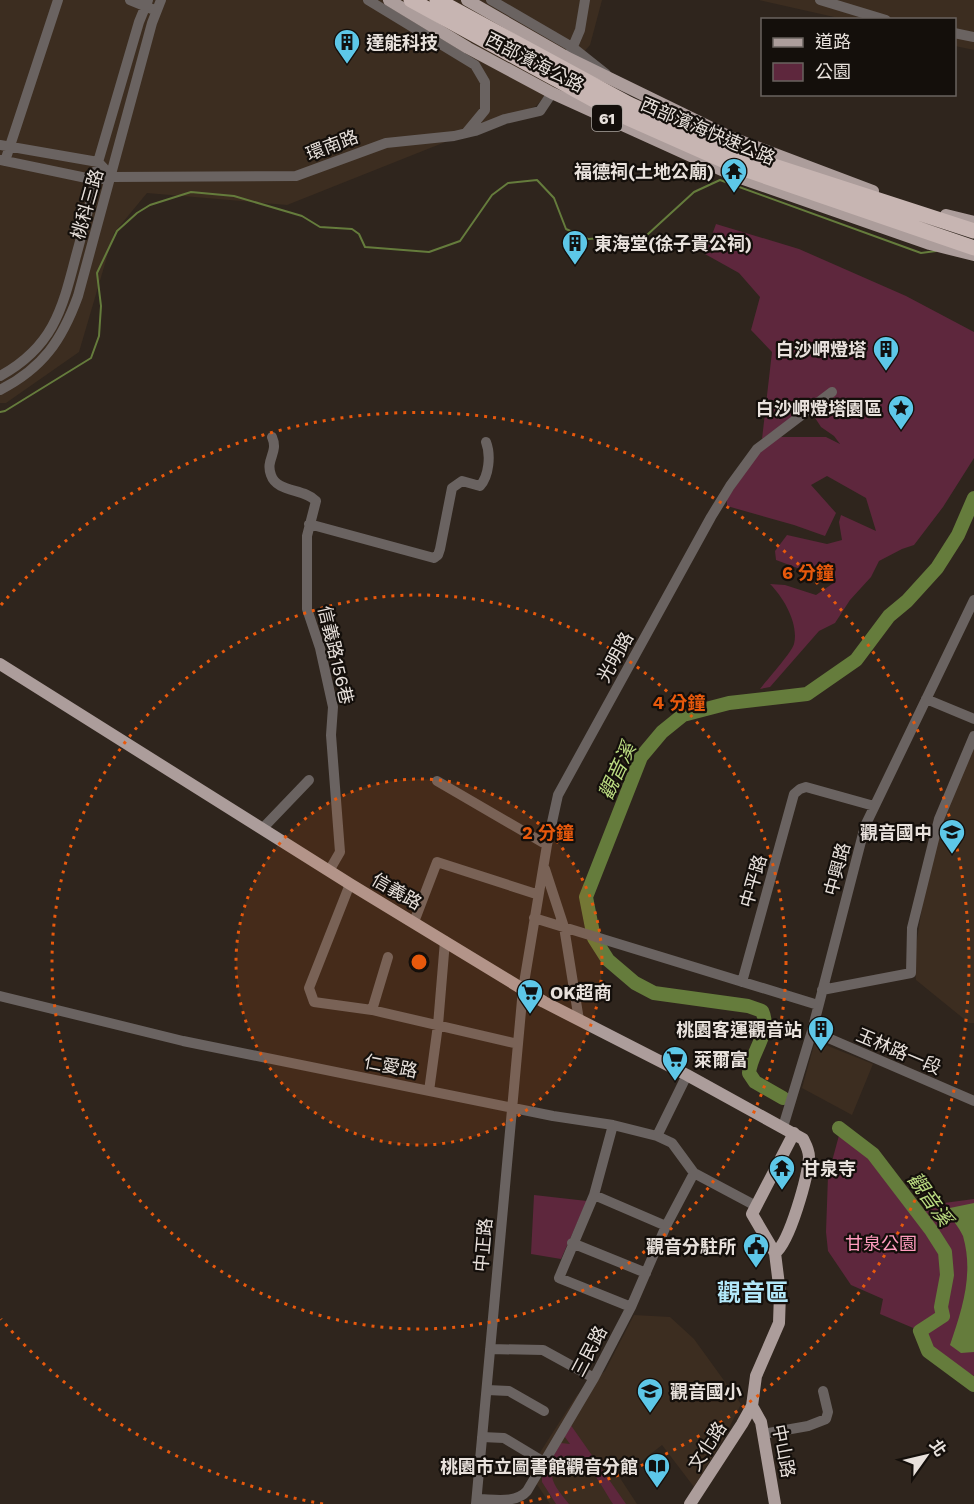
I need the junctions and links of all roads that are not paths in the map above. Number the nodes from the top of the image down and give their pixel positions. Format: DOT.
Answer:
graph roads {
  1 [pos="58,0"];
  2 [pos="130,0"];
  3 [pos="368,0"];
  4 [pos="389,0"];
  5 [pos="411,0"];
  6 [pos="437,0"];
  7 [pos="467,0"];
  8 [pos="491,0"];
  9 [pos="585,0"];
  10 [pos="820,0"];
  11 [pos="147,3"];
  12 [pos="159,5"];
  13 [pos="879,18"];
  14 [pos="956,33"];
  15 [pos="974,37"];
  16 [pos="570,52"];
  17 [pos="552,93"];
  18 [pos="466,133"];
  19 [pos="4,146"];
  20 [pos="2,161"];
  21 [pos="98,162"];
  22 [pos="112,177"];
  23 [pos="96,180"];
  24 [pos="839,196"];
  25 [pos="974,222"];
  26 [pos="974,231"];
  27 [pos="974,248"];
  28 [pos="974,255"];
  29 [pos="0,376"];
  30 [pos="0,390"];
  31 [pos="832,392"];
  32 [pos="272,437"];
  33 [pos="486,442"];
  34 [pos="309,524"];
  35 [pos="974,600"];
  36 [pos="2,663"];
  37 [pos="926,699"];
  38 [pos="974,719"];
  39 [pos="974,736"];
  40 [pos="309,780"];
  41 [pos="437,781"];
  42 [pos="874,806"];
  43 [pos="262,829"];
  44 [pos="547,845"];
  45 [pos="544,867"];
  46 [pos="329,871"];
  47 [pos="350,884"];
  48 [pos="536,894"];
  49 [pos="534,918"];
  50 [pos="414,922"];
  51 [pos="569,929"];
  52 [pos="445,941"];
  53 [pos="388,957"];
  54 [pos="742,982"];
  55 [pos="523,989"];
  56 [pos="822,990"];
  57 [pos="0,996"];
  58 [pos="818,1005"];
  59 [pos="372,1010"];
  60 [pos="579,1020"];
  61 [pos="438,1025"];
  62 [pos="812,1031"];
  63 [pos="518,1044"];
  64 [pos="687,1075"];
  65 [pos="429,1091"];
  66 [pos="974,1101"];
  67 [pos="512,1108"];
  68 [pos="613,1125"];
  69 [pos="788,1130"];
  70 [pos="657,1136"];
  71 [pos="694,1173"];
  72 [pos="594,1195"];
  73 [pos="756,1206"];
  74 [pos="666,1226"];
  75 [pos="572,1243"];
  76 [pos="775,1253"];
  77 [pos="646,1273"];
  78 [pos="631,1307"];
  79 [pos="490,1349"];
  80 [pos="594,1378"];
  81 [pos="487,1390"];
  82 [pos="824,1391"];
  83 [pos="752,1406"];
  84 [pos="544,1411"];
  85 [pos="763,1434"];
  86 [pos="482,1437"];
  87 [pos="544,1462"];
  88 [pos="477,1502"];
  89 [pos="690,1504"];
  90 [pos="775,1504"];
  1 -- 19 [label="street"];
  2 -- 11 [label="street"];
  3 -- 18 [label="street"];
  4 -- 17 [label="main road, 西部濱海公路 / 61"];
  5 -- 24 [label="highway, 西部濱海快速公路 / 61"];
  6 -- 24 [label="highway, 西部濱海快速公路 / 61"];
  7 -- 16 [label="main road, 西部濱海公路 / 61"];
  8 -- 16 [label="street"];
  9 -- 16 [label="street"];
  10 -- 13 [label="street"];
  11 -- 12 [label="street"];
  11 -- 21 [label="street, 桃科三路"];
  12 -- 22 [label="street, 桃科三路"];
  14 -- 15 [label="street"];
  16 -- 24 [label="main road, 西部濱海公路 / 61"];
  17 -- 18 [label="street, 環南路"];
  17 -- 24 [label="main road, 西部濱海公路 / 61"];
  18 -- 22 [label="street, 環南路"];
  19 -- 20 [label="street"];
  19 -- 21 [label="street"];
  20 -- 23 [label="street, 環南路"];
  21 -- 22 [label="street"];
  21 -- 23 [label="street, 桃科三路"];
  22 -- 23 [label="street, 環南路"];
  22 -- 30 [label="street, 桃科三路"];
  23 -- 29 [label="street, 桃科三路"];
  24 -- 25 [label="main road, 西部濱海公路 / 61"];
  24 -- 26 [label="highway, 西部濱海快速公路 / 61"];
  24 -- 27 [label="highway, 西部濱海快速公路 / 61"];
  24 -- 28 [label="main road, 西部濱海公路 / 61"];
  31 -- 44 [label="street, 光明路"];
  32 -- 34 [label="street, 信義路156巷"];
  33 -- 34 [label="street"];
  34 -- 46 [label="street, 信義路156巷"];
  35 -- 37 [label="street, 中興路"];
  36 -- 43 [label="main road, 信義路"];
  37 -- 38 [label="street"];
  37 -- 42 [label="street, 中興路"];
  39 -- 56 [label="street"];
  40 -- 43 [label="street"];
  41 -- 44 [label="street"];
  42 -- 54 [label="street, 中平路"];
  42 -- 56 [label="street, 中興路"];
  43 -- 46 [label="main road, 信義路"];
  44 -- 45 [label="street, 光明路"];
  45 -- 49 [label="street, 光明路"];
  45 -- 51 [label="street"];
  46 -- 47 [label="main road, 信義路"];
  47 -- 50 [label="main road, 信義路"];
  47 -- 59 [label="street"];
  48 -- 50 [label="street"];
  49 -- 51 [label="street"];
  49 -- 55 [label="street, 光明路"];
  50 -- 52 [label="main road, 信義路"];
  51 -- 54 [label="street"];
  51 -- 60 [label="street"];
  52 -- 55 [label="main road, 信義路"];
  52 -- 61 [label="street"];
  53 -- 59 [label="street"];
  54 -- 58 [label="street"];
  55 -- 60 [label="main road, 信義路"];
  55 -- 63 [label="street, 中正路"];
  56 -- 58 [label="street, 中興路"];
  57 -- 65 [label="street, 仁愛路"];
  58 -- 62 [label="street, 中興路"];
  59 -- 61 [label="street"];
  60 -- 64 [label="main road, 信義路"];
  61 -- 63 [label="street"];
  61 -- 65 [label="street"];
  62 -- 66 [label="street, 玉林路一段"];
  62 -- 69 [label="street, 中興路"];
  63 -- 67 [label="street, 中正路"];
  64 -- 69 [label="main road, 信義路"];
  64 -- 70 [label="street"];
  65 -- 67 [label="street, 仁愛路"];
  67 -- 68 [label="street, 仁愛路"];
  67 -- 79 [label="street, 中正路"];
  68 -- 70 [label="street, 仁愛路"];
  68 -- 72 [label="street"];
  69 -- 73 [label="main road"];
  69 -- 76 [label="main road"];
  70 -- 71 [label="street, 仁愛路"];
  71 -- 73 [label="street, 仁愛路"];
  71 -- 74 [label="street, 三民路"];
  72 -- 74 [label="street"];
  72 -- 75 [label="street"];
  73 -- 76 [label="main road"];
  74 -- 77 [label="street, 三民路"];
  75 -- 77 [label="street"];
  75 -- 78 [label="street"];
  76 -- 83 [label="main road"];
  77 -- 78 [label="street, 三民路"];
  78 -- 80 [label="street, 三民路"];
  79 -- 80 [label="street"];
  79 -- 81 [label="street, 中正路"];
  80 -- 87 [label="street, 三民路"];
  81 -- 84 [label="street"];
  81 -- 86 [label="street, 中正路"];
  82 -- 85 [label="street"];
  83 -- 85 [label="main road, 中山路"];
  83 -- 89 [label="main road, 文化路"];
  85 -- 90 [label="main road, 中山路"];
  86 -- 87 [label="street"];
  86 -- 88 [label="street, 中正路"];
  87 -- 88 [label="street, 三民路"];
}
